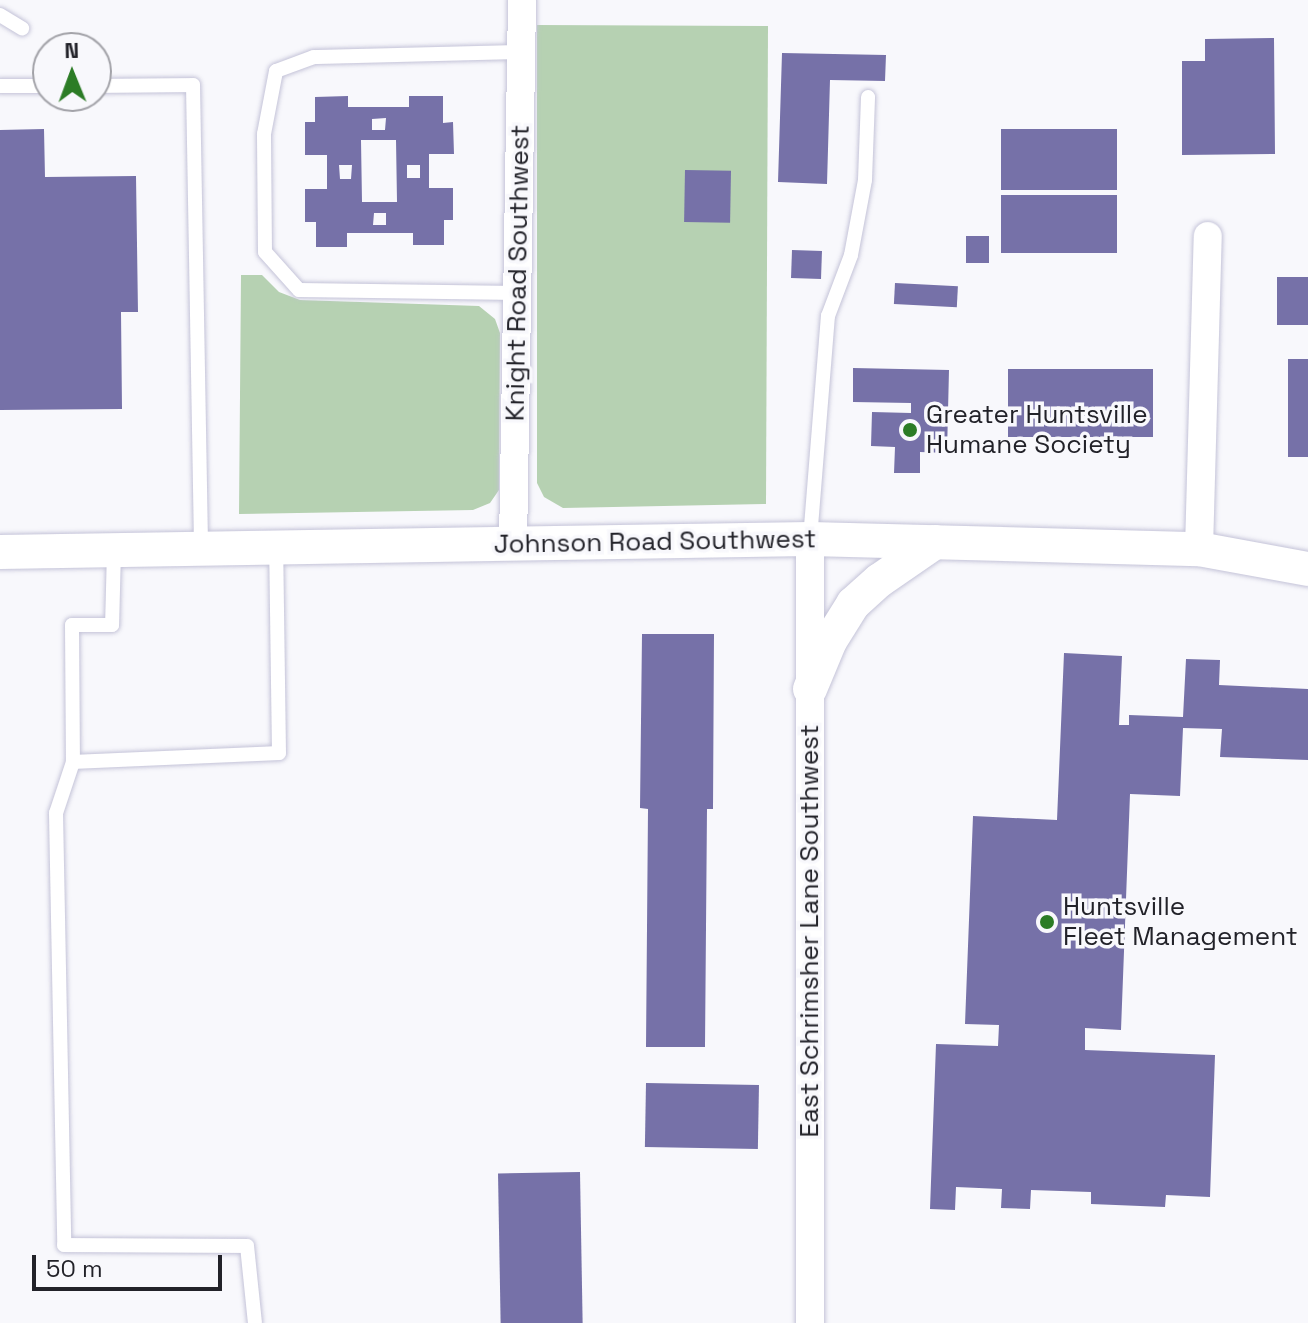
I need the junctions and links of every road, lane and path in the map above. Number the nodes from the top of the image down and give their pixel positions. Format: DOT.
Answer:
graph roads {
  1 [pos="522,0"];
  2 [pos="0,15"];
  3 [pos="22,28"];
  4 [pos="521,52"];
  5 [pos="0,86"];
  6 [pos="32,86"];
  7 [pos="112,86"];
  8 [pos="868,97"];
  9 [pos="1208,236"];
  10 [pos="518,293"];
  11 [pos="810,539"];
  12 [pos="935,542"];
  13 [pos="513,545"];
  14 [pos="276,548"];
  15 [pos="1199,549"];
  16 [pos="201,550"];
  17 [pos="114,551"];
  18 [pos="0,552"];
  19 [pos="1308,569"];
  20 [pos="810,689"];
  21 [pos="73,762"];
  22 [pos="255,1323"];
  23 [pos="810,1323"];
  1 -- 4 [label="street, Knight Road Southwest"];
  2 -- 3 [label="lane"];
  4 -- 10 [label="street, Knight Road Southwest"];
  4 -- 10 [label="lane"];
  5 -- 6 [label="lane"];
  7 -- 16 [label="lane"];
  8 -- 11 [label="lane"];
  9 -- 15 [label="street"];
  10 -- 13 [label="street, Knight Road Southwest"];
  11 -- 12 [label="street, Johnson Road Southwest"];
  11 -- 13 [label="street, Johnson Road Southwest"];
  11 -- 20 [label="street, East Schrimsher Lane Southwest"];
  12 -- 15 [label="street, Johnson Road Southwest"];
  12 -- 20 [label="street"];
  13 -- 14 [label="street, Johnson Road Southwest"];
  14 -- 16 [label="street, Johnson Road Southwest"];
  14 -- 21 [label="lane"];
  15 -- 19 [label="street, Johnson Road Southwest"];
  16 -- 17 [label="street, Johnson Road Southwest"];
  17 -- 18 [label="street, Johnson Road Southwest"];
  17 -- 21 [label="lane"];
  20 -- 23 [label="street, East Schrimsher Lane Southwest"];
  21 -- 22 [label="lane"];
}
